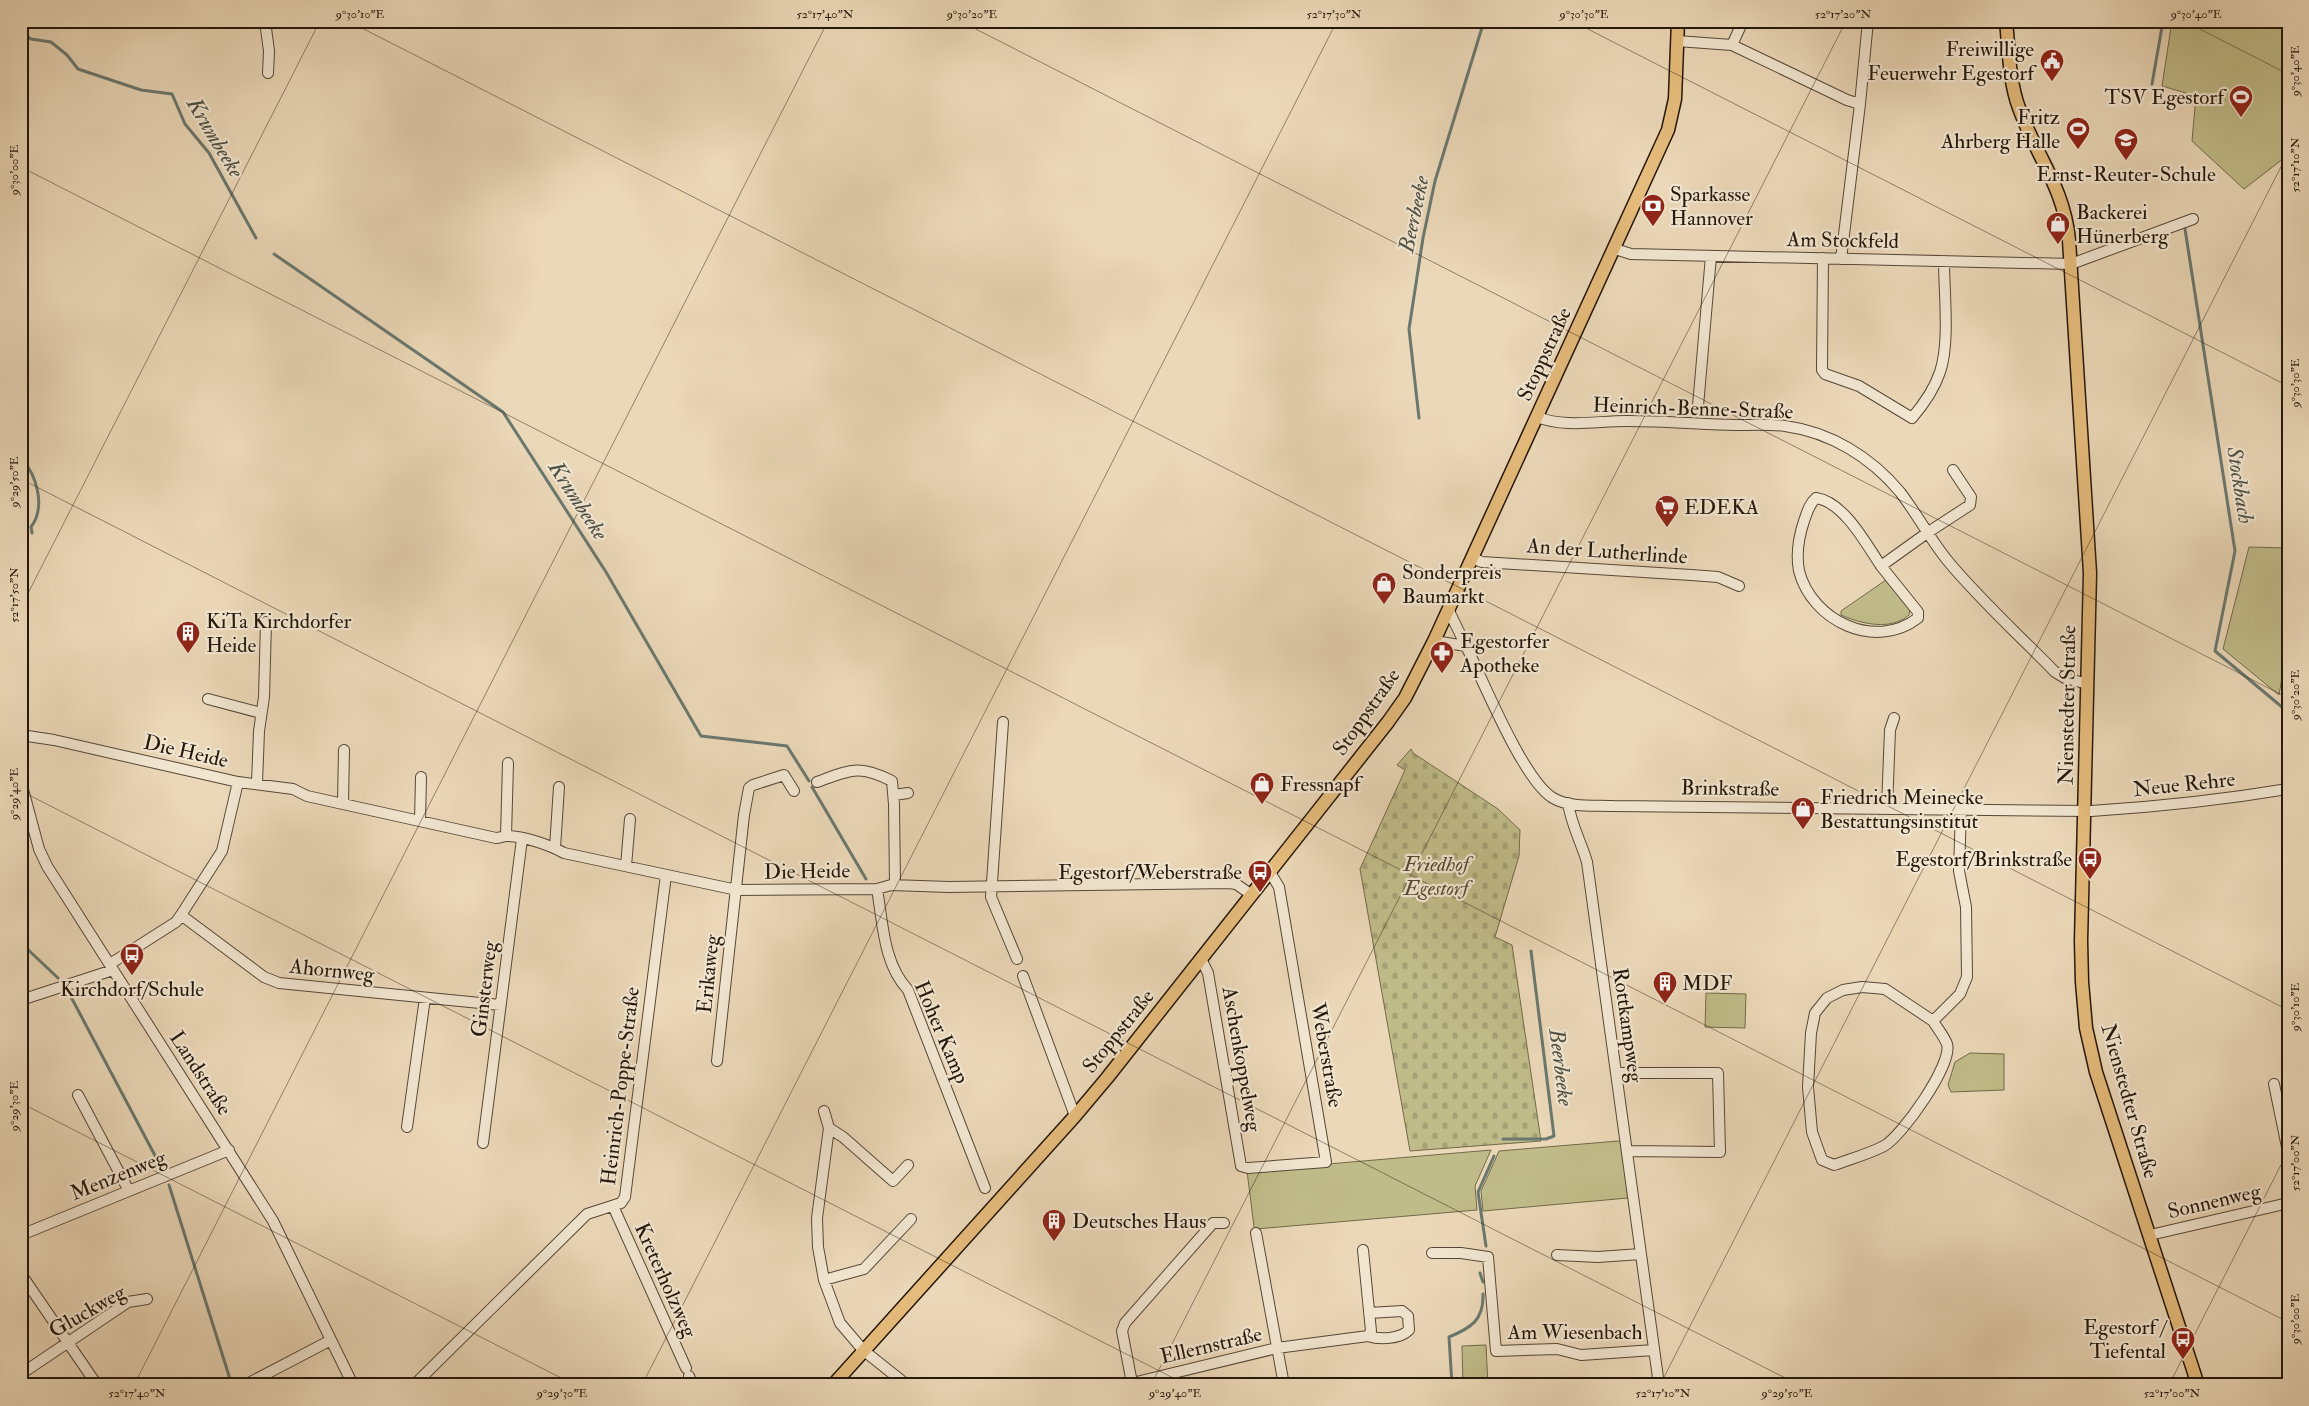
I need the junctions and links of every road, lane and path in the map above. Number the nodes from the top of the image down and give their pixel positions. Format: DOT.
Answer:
graph roads {
  1 [pos="265,21"];
  2 [pos="1678,21"];
  3 [pos="1743,21"];
  4 [pos="1868,21"];
  5 [pos="2006,21"];
  6 [pos="1678,40"];
  7 [pos="1732,45"];
  8 [pos="268,74"];
  9 [pos="1860,104"];
  10 [pos="2193,219"];
  11 [pos="1615,249"];
  12 [pos="1711,256"];
  13 [pos="1823,258"];
  14 [pos="1842,259"];
  15 [pos="1944,261"];
  16 [pos="2071,264"];
  17 [pos="1698,406"];
  18 [pos="1537,417"];
  19 [pos="1953,470"];
  20 [pos="1927,533"];
  21 [pos="1472,558"];
  22 [pos="1881,566"];
  23 [pos="1739,586"];
  24 [pos="1448,609"];
  25 [pos="266,622"];
  26 [pos="1434,641"];
  27 [pos="1466,646"];
  28 [pos="2088,684"];
  29 [pos="208,699"];
  30 [pos="261,713"];
  31 [pos="1894,718"];
  32 [pos="1003,722"];
  33 [pos="21,735"];
  34 [pos="344,750"];
  35 [pos="508,763"];
  36 [pos="421,776"];
  37 [pos="21,782"];
  38 [pos="238,782"];
  39 [pos="817,782"];
  40 [pos="257,783"];
  41 [pos="559,787"];
  42 [pos="2288,790"];
  43 [pos="794,791"];
  44 [pos="908,793"];
  45 [pos="894,795"];
  46 [pos="1568,803"];
  47 [pos="343,804"];
  48 [pos="1887,808"];
  49 [pos="1961,809"];
  50 [pos="2085,811"];
  51 [pos="630,819"];
  52 [pos="420,821"];
  53 [pos="506,836"];
  54 [pos="522,839"];
  55 [pos="555,848"];
  56 [pos="626,866"];
  57 [pos="1270,872"];
  58 [pos="666,875"];
  59 [pos="895,885"];
  60 [pos="990,886"];
  61 [pos="877,889"];
  62 [pos="737,890"];
  63 [pos="1252,896"];
  64 [pos="181,915"];
  65 [pos="1017,959"];
  66 [pos="1201,959"];
  67 [pos="112,967"];
  68 [pos="1023,976"];
  69 [pos="425,998"];
  70 [pos="21,1000"];
  71 [pos="500,1005"];
  72 [pos="1933,1021"];
  73 [pos="717,1061"];
  74 [pos="1616,1073"];
  75 [pos="2274,1084"];
  76 [pos="78,1095"];
  77 [pos="824,1111"];
  78 [pos="1075,1116"];
  79 [pos="408,1127"];
  80 [pos="829,1128"];
  81 [pos="483,1144"];
  82 [pos="229,1150"];
  83 [pos="1627,1151"];
  84 [pos="2288,1152"];
  85 [pos="908,1165"];
  86 [pos="1241,1166"];
  87 [pos="985,1188"];
  88 [pos="130,1191"];
  89 [pos="2288,1203"];
  90 [pos="613,1206"];
  91 [pos="911,1218"];
  92 [pos="1224,1223"];
  93 [pos="1256,1233"];
  94 [pos="21,1235"];
  95 [pos="2150,1235"];
  96 [pos="1363,1250"];
  97 [pos="1432,1253"];
  98 [pos="1557,1254"];
  99 [pos="1641,1254"];
  100 [pos="21,1274"];
  101 [pos="824,1280"];
  102 [pos="147,1299"];
  103 [pos="1369,1313"];
  104 [pos="1368,1336"];
  105 [pos="331,1340"];
  106 [pos="67,1342"];
  107 [pos="1277,1348"];
  108 [pos="863,1350"];
  109 [pos="1654,1350"];
  110 [pos="21,1374"];
  111 [pos="689,1376"];
  112 [pos="1128,1384"];
  113 [pos="97,1385"];
  114 [pos="245,1385"];
  115 [pos="353,1385"];
  116 [pos="414,1385"];
  117 [pos="833,1385"];
  118 [pos="907,1385"];
  119 [pos="1284,1385"];
  120 [pos="1660,1385"];
  121 [pos="2198,1385"];
  1 -- 8 [label="street"];
  2 -- 6 [label="main road, Stoppstraße"];
  3 -- 7 [label="street"];
  4 -- 9 [label="street"];
  5 -- 16 [label="main road, Nienstedter Straße"];
  6 -- 7 [label="street"];
  6 -- 11 [label="main road, Stoppstraße"];
  7 -- 9 [label="street"];
  9 -- 14 [label="street"];
  10 -- 16 [label="street"];
  11 -- 12 [label="street, Am Stockfeld"];
  11 -- 18 [label="main road, Stoppstraße"];
  12 -- 13 [label="street, Am Stockfeld"];
  12 -- 17 [label="street"];
  13 -- 14 [label="street, Am Stockfeld"];
  13 -- 15 [label="street"];
  14 -- 15 [label="street, Am Stockfeld"];
  15 -- 16 [label="street, Am Stockfeld"];
  16 -- 28 [label="main road, Nienstedter Straße"];
  18 -- 20 [label="street, Heinrich-Benne-Straße"];
  18 -- 21 [label="main road, Stoppstraße"];
  19 -- 20 [label="street"];
  20 -- 22 [label="street"];
  20 -- 28 [label="street, Heinrich-Benne-Straße"];
  21 -- 23 [label="street, An der Lutherlinde"];
  21 -- 24 [label="main road, Stoppstraße"];
  22 -- 22 [label="street"];
  24 -- 26 [label="main road, Stoppstraße"];
  24 -- 27 [label="street, Brinkstraße"];
  25 -- 30 [label="street"];
  26 -- 27 [label="street"];
  26 -- 57 [label="main road, Stoppstraße"];
  27 -- 46 [label="street, Brinkstraße"];
  28 -- 50 [label="main road, Nienstedter Straße"];
  29 -- 30 [label="street"];
  30 -- 40 [label="street"];
  31 -- 48 [label="street"];
  32 -- 60 [label="street"];
  33 -- 38 [label="street, Die Heide"];
  34 -- 47 [label="street"];
  35 -- 53 [label="street"];
  36 -- 52 [label="street"];
  37 -- 67 [label="street, Landstraße"];
  38 -- 40 [label="street, Die Heide"];
  38 -- 64 [label="street"];
  39 -- 45 [label="street"];
  40 -- 47 [label="street, Die Heide"];
  41 -- 55 [label="street"];
  42 -- 50 [label="street, Neue Rehre"];
  43 -- 62 [label="street, Erikaweg"];
  44 -- 45 [label="street"];
  45 -- 59 [label="street"];
  46 -- 48 [label="street, Brinkstraße"];
  46 -- 74 [label="street, Rottkampweg"];
  47 -- 52 [label="street, Die Heide"];
  48 -- 49 [label="street, Brinkstraße"];
  49 -- 50 [label="street, Brinkstraße"];
  49 -- 72 [label="street"];
  50 -- 95 [label="main road, Nienstedter Straße"];
  51 -- 56 [label="street"];
  52 -- 53 [label="street, Die Heide"];
  53 -- 54 [label="street, Die Heide"];
  54 -- 55 [label="street, Die Heide"];
  54 -- 71 [label="street, Ginsterweg"];
  55 -- 56 [label="street, Die Heide"];
  56 -- 58 [label="street, Die Heide"];
  57 -- 63 [label="main road, Stoppstraße"];
  57 -- 86 [label="street, Weberstraße"];
  58 -- 62 [label="street, Die Heide"];
  58 -- 90 [label="street, Heinrich-Poppe-Straße"];
  59 -- 60 [label="street, Die Heide"];
  59 -- 61 [label="street, Die Heide"];
  60 -- 63 [label="street, Die Heide"];
  60 -- 65 [label="street"];
  61 -- 62 [label="street, Die Heide"];
  61 -- 87 [label="street, Hoher Kamp"];
  62 -- 73 [label="street, Erikaweg"];
  63 -- 66 [label="main road, Stoppstraße"];
  64 -- 67 [label="street"];
  64 -- 69 [label="street, Ahornweg"];
  66 -- 78 [label="main road, Stoppstraße"];
  66 -- 86 [label="street, Aschenkoppelweg"];
  67 -- 70 [label="street"];
  67 -- 82 [label="street, Landstraße"];
  68 -- 78 [label="street"];
  69 -- 71 [label="street, Ahornweg"];
  69 -- 79 [label="street"];
  71 -- 81 [label="street, Ginsterweg"];
  72 -- 72 [label="street"];
  74 -- 83 [label="street, Rottkampweg"];
  74 -- 83 [label="street"];
  75 -- 84 [label="street"];
  76 -- 88 [label="street"];
  77 -- 80 [label="street"];
  78 -- 108 [label="main road, Stoppstraße"];
  80 -- 85 [label="street"];
  80 -- 101 [label="street"];
  82 -- 88 [label="street, Menzenweg"];
  82 -- 105 [label="street, Landstraße"];
  83 -- 99 [label="street, Rottkampweg"];
  88 -- 94 [label="street, Menzenweg"];
  89 -- 95 [label="street, Sonnenweg"];
  90 -- 111 [label="street, Kreterholzweg"];
  90 -- 116 [label="street, Heinrich-Poppe-Straße"];
  91 -- 101 [label="street"];
  92 -- 112 [label="street"];
  93 -- 107 [label="street, Ellernstraße"];
  95 -- 121 [label="main road, Nienstedter Straße"];
  96 -- 103 [label="street"];
  97 -- 109 [label="street, Am Wiesenbach"];
  98 -- 99 [label="street"];
  99 -- 109 [label="street, Rottkampweg"];
  100 -- 106 [label="street"];
  101 -- 108 [label="street"];
  102 -- 106 [label="street, Gluckweg"];
  103 -- 104 [label="street"];
  103 -- 104 [label="street, Ellernstraße"];
  104 -- 107 [label="street, Ellernstraße"];
  105 -- 114 [label="street"];
  105 -- 115 [label="street, Landstraße"];
  106 -- 110 [label="street, Gluckweg"];
  106 -- 113 [label="street"];
  107 -- 112 [label="street, Ellernstraße"];
  107 -- 119 [label="street, Ellernstraße"];
  108 -- 117 [label="main road, Stoppstraße"];
  108 -- 118 [label="street"];
  109 -- 120 [label="street, Rottkampweg"];
}
